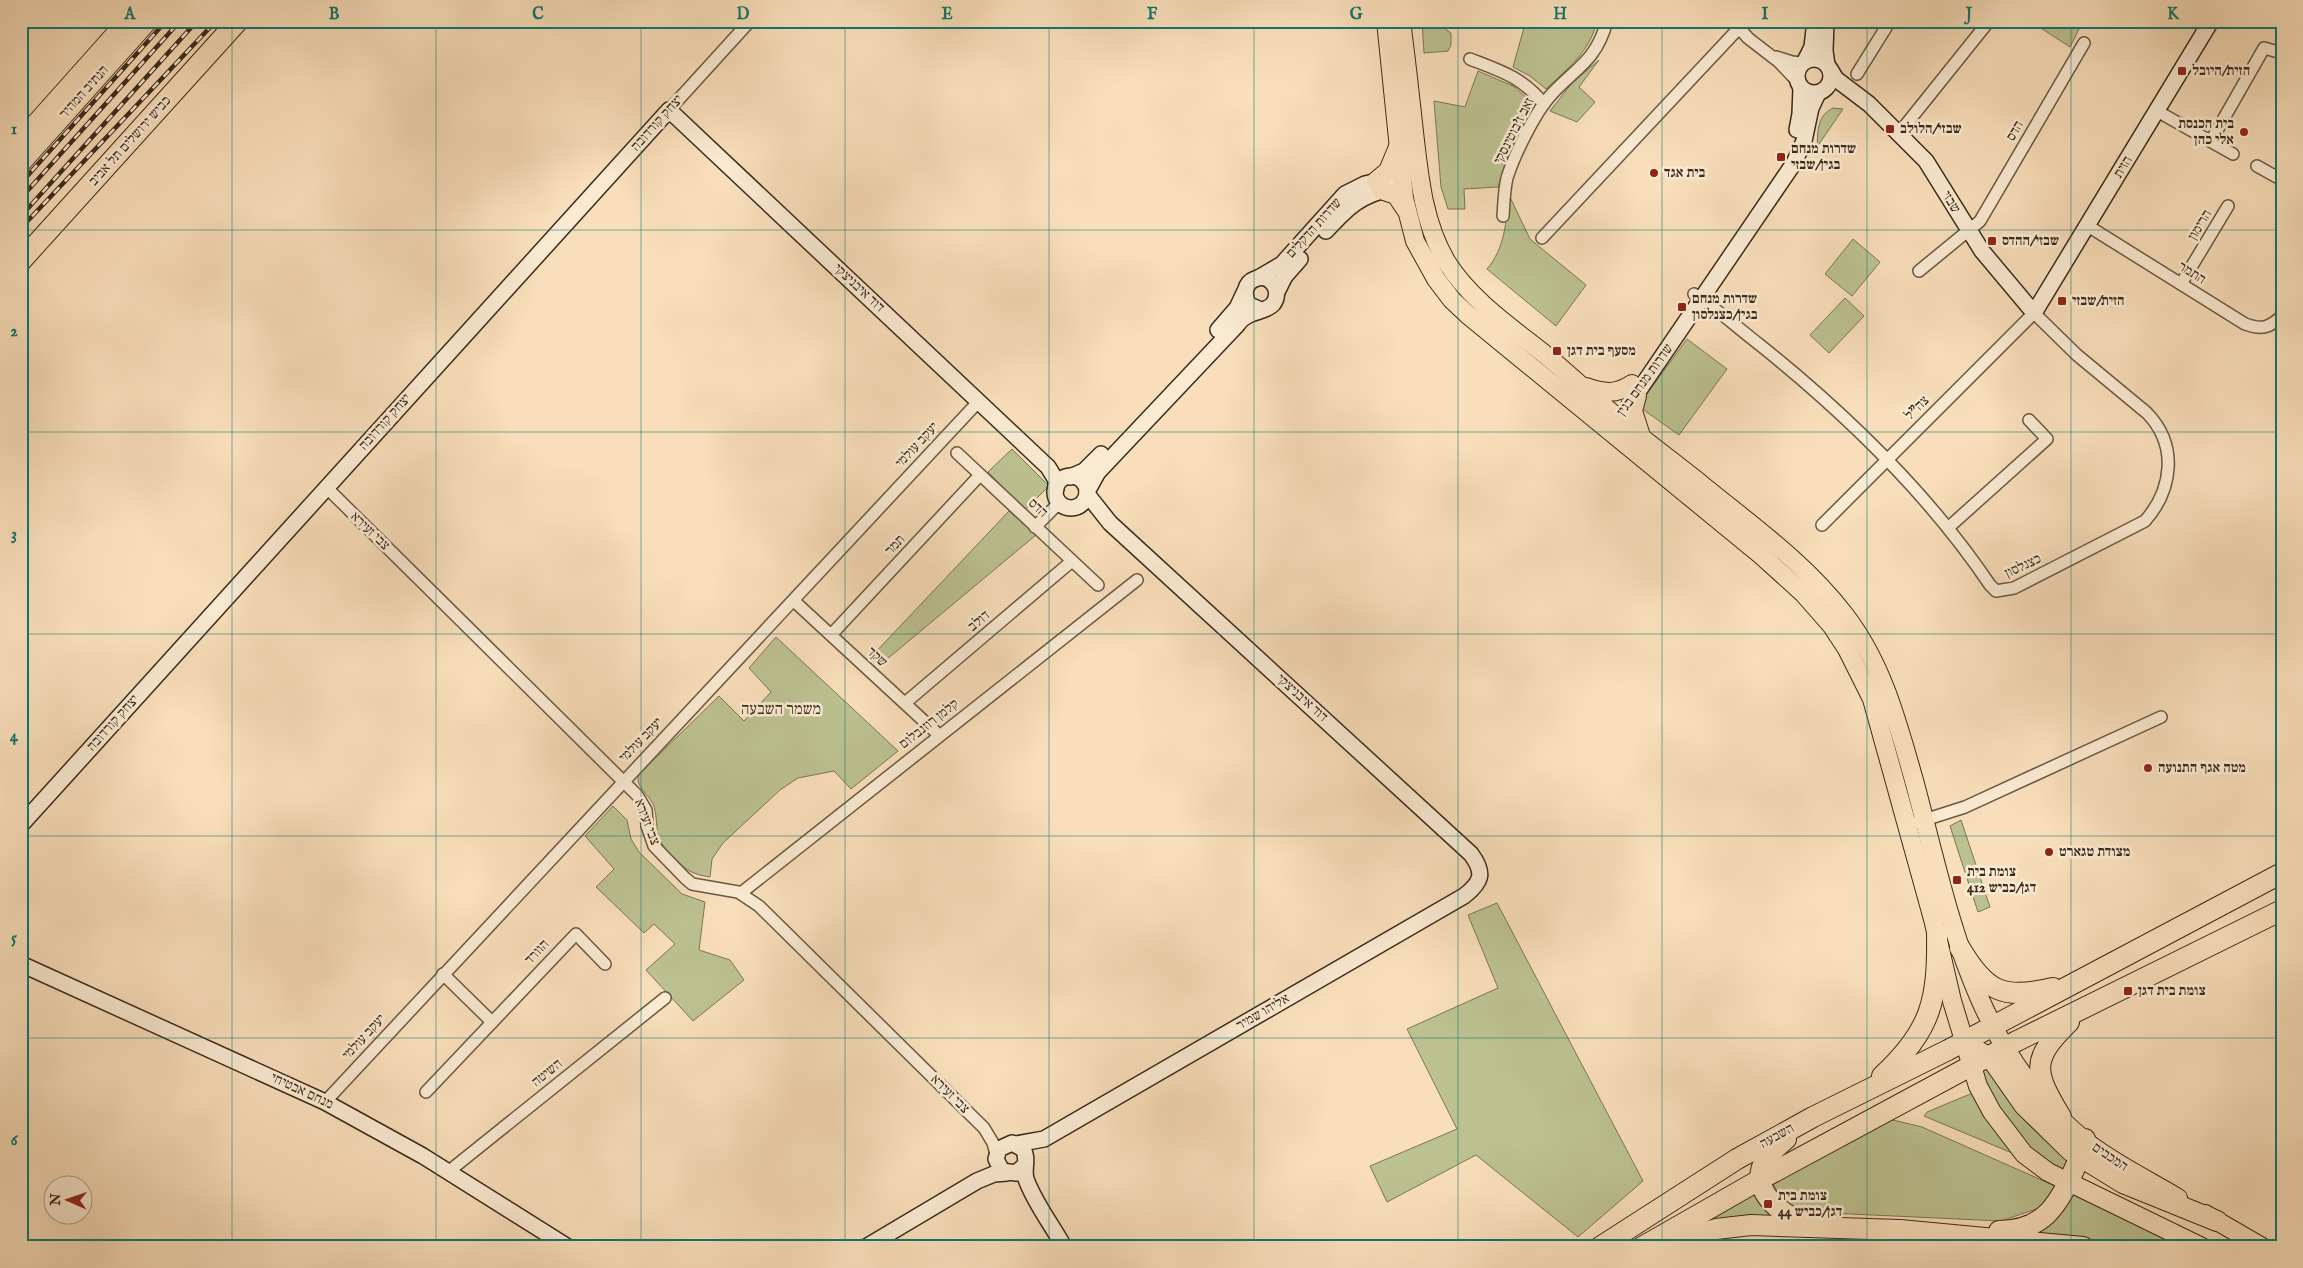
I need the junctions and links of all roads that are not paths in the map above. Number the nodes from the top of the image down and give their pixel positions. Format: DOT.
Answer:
graph roads {
  1 [pos="128,21"];
  2 [pos="147,21"];
  3 [pos="238,21"];
  4 [pos="750,21"];
  5 [pos="1386,21"];
  6 [pos="1401,21"];
  7 [pos="1606,21"];
  8 [pos="1815,21"];
  9 [pos="1826,21"];
  10 [pos="1890,21"];
  11 [pos="2211,21"];
  12 [pos="1983,23"];
  13 [pos="1736,25"];
  14 [pos="2084,43"];
  15 [pos="2282,52"];
  16 [pos="1770,54"];
  17 [pos="1470,60"];
  18 [pos="1804,62"];
  19 [pos="1829,67"];
  20 [pos="1857,74"];
  21 [pos="1799,84"];
  22 [pos="1819,93"];
  23 [pos="1861,97"];
  24 [pos="1544,104"];
  25 [pos="669,110"];
  26 [pos="2157,111"];
  27 [pos="1900,132"];
  28 [pos="21,141"];
  29 [pos="2211,142"];
  30 [pos="1399,144"];
  31 [pos="2233,154"];
  32 [pos="21,162"];
  33 [pos="2258,166"];
  34 [pos="1420,177"];
  35 [pos="1402,180"];
  36 [pos="2282,180"];
  37 [pos="1378,186"];
  38 [pos="2228,206"];
  39 [pos="1408,214"];
  40 [pos="1503,216"];
  41 [pos="2088,226"];
  42 [pos="1968,230"];
  43 [pos="1542,238"];
  44 [pos="21,261"];
  45 [pos="1919,271"];
  46 [pos="1260,278"];
  47 [pos="2181,284"];
  48 [pos="1245,291"];
  49 [pos="1277,292"];
  50 [pos="1698,297"];
  51 [pos="1262,310"];
  52 [pos="2034,313"];
  53 [pos="2282,316"];
  54 [pos="1584,387"];
  55 [pos="1635,390"];
  56 [pos="979,401"];
  57 [pos="1612,419"];
  58 [pos="2029,420"];
  59 [pos="1642,436"];
  60 [pos="957,453"];
  61 [pos="1886,459"];
  62 [pos="1048,467"];
  63 [pos="980,475"];
  64 [pos="1069,477"];
  65 [pos="326,487"];
  66 [pos="1087,493"];
  67 [pos="1058,496"];
  68 [pos="1075,508"];
  69 [pos="1110,523"];
  70 [pos="1822,525"];
  71 [pos="1035,527"];
  72 [pos="1949,527"];
  73 [pos="1072,561"];
  74 [pos="1137,580"];
  75 [pos="1098,586"];
  76 [pos="794,601"];
  77 [pos="831,635"];
  78 [pos="905,703"];
  79 [pos="2162,717"];
  80 [pos="939,735"];
  81 [pos="624,780"];
  82 [pos="1916,823"];
  83 [pos="21,825"];
  84 [pos="2282,873"];
  85 [pos="1478,881"];
  86 [pos="741,894"];
  87 [pos="2282,910"];
  88 [pos="1937,933"];
  89 [pos="1960,948"];
  90 [pos="21,964"];
  91 [pos="605,964"];
  92 [pos="443,974"];
  93 [pos="2074,982"];
  94 [pos="665,998"];
  95 [pos="2079,1011"];
  96 [pos="492,1022"];
  97 [pos="1992,1026"];
  98 [pos="1963,1041"];
  99 [pos="1988,1057"];
  100 [pos="1865,1091"];
  101 [pos="426,1092"];
  102 [pos="325,1102"];
  103 [pos="1813,1117"];
  104 [pos="2061,1117"];
  105 [pos="984,1128"];
  106 [pos="1044,1139"];
  107 [pos="1014,1143"];
  108 [pos="2082,1148"];
  109 [pos="996,1156"];
  110 [pos="1017,1169"];
  111 [pos="448,1172"];
  112 [pos="1761,1179"];
  113 [pos="977,1181"];
  114 [pos="2068,1182"];
  115 [pos="2217,1221"];
  116 [pos="1817,1226"];
  117 [pos="1900,1230"];
  118 [pos="568,1247"];
  119 [pos="866,1247"];
  120 [pos="1064,1247"];
  121 [pos="1600,1247"];
  122 [pos="1642,1247"];
  123 [pos="1668,1247"];
  124 [pos="2083,1247"];
  125 [pos="2202,1247"];
  126 [pos="2262,1247"];
  1 -- 28 [label="highway"];
  2 -- 32 [label="highway, הנתיב המהיר"];
  3 -- 44 [label="highway, כביש ירושלים תל אביב"];
  4 -- 25 [label="street, יצחק קורדובה"];
  5 -- 30 [label="main road"];
  6 -- 34 [label="main road"];
  7 -- 24 [label="street, זאב ז'בוטינסקי"];
  8 -- 18 [label="street"];
  9 -- 19 [label="street"];
  10 -- 20 [label="street"];
  11 -- 26 [label="street, הזית"];
  12 -- 27 [label="street"];
  13 -- 16 [label="street"];
  13 -- 43 [label="street"];
  14 -- 42 [label="street, הדס"];
  15 -- 29 [label="street"];
  16 -- 18 [label="street"];
  16 -- 21 [label="street"];
  17 -- 24 [label="street"];
  18 -- 19 [label="street"];
  18 -- 21 [label="street"];
  19 -- 22 [label="street"];
  19 -- 23 [label="street, שבזי"];
  21 -- 22 [label="street"];
  21 -- 50 [label="street, שדרות מנחם בגין"];
  22 -- 23 [label="street, שבזי"];
  22 -- 50 [label="street, שדרות מנחם בגין"];
  23 -- 27 [label="street, שבזי"];
  24 -- 40 [label="street, זאב ז'בוטינסקי"];
  25 -- 56 [label="street, דוד איבניצקי"];
  25 -- 65 [label="street, יצחק קורדובה"];
  26 -- 29 [label="street"];
  26 -- 41 [label="street, הזית"];
  27 -- 42 [label="street, שבזי"];
  29 -- 31 [label="street"];
  30 -- 35 [label="main road"];
  30 -- 37 [label="main road"];
  33 -- 36 [label="street"];
  34 -- 35 [label="street, שדרות הדקלים"];
  34 -- 54 [label="main road"];
  35 -- 37 [label="street, שדרות הדקלים"];
  35 -- 39 [label="main road"];
  37 -- 39 [label="main road"];
  37 -- 46 [label="street, שדרות הדקלים"];
  37 -- 49 [label="street, שדרות הדקלים"];
  38 -- 47 [label="street, הרימון"];
  39 -- 57 [label="main road"];
  41 -- 47 [label="street, התמר"];
  41 -- 52 [label="street, הזית"];
  42 -- 45 [label="street, הדס"];
  42 -- 52 [label="street, שבזי"];
  46 -- 48 [label="street"];
  46 -- 49 [label="street"];
  47 -- 53 [label="street, התמר"];
  48 -- 51 [label="street"];
  48 -- 64 [label="street"];
  49 -- 51 [label="street"];
  50 -- 55 [label="street, שדרות מנחם בגין"];
  50 -- 61 [label="street, כצנלסון"];
  51 -- 66 [label="street"];
  52 -- 61 [label="street, צה\"ל"];
  52 -- 72 [label="street, כצנלסון"];
  54 -- 55 [label="main road"];
  54 -- 57 [label="main road"];
  55 -- 57 [label="street, שדרות מנחם בגין"];
  55 -- 59 [label="main road"];
  56 -- 62 [label="street, דוד איבניצקי"];
  56 -- 76 [label="street, יעקב עולמי"];
  57 -- 59 [label="main road"];
  57 -- 82 [label="main road"];
  58 -- 72 [label="street"];
  59 -- 82 [label="main road"];
  60 -- 63 [label="street, הדס"];
  61 -- 70 [label="street, צה\"ל"];
  61 -- 72 [label="street, כצנלסון"];
  62 -- 64 [label="street, דוד איבניצקי"];
  62 -- 67 [label="street, דוד איבניצקי"];
  63 -- 71 [label="street, הדס"];
  63 -- 77 [label="street, תמר"];
  64 -- 66 [label="street"];
  64 -- 67 [label="street"];
  65 -- 81 [label="street, צבי זעירא"];
  65 -- 83 [label="street, יצחק קורדובה"];
  66 -- 68 [label="street"];
  66 -- 69 [label="street, דוד איבניצקי"];
  67 -- 68 [label="street"];
  67 -- 71 [label="street"];
  68 -- 69 [label="street, דוד איבניצקי"];
  69 -- 85 [label="street, דוד איבניצקי"];
  71 -- 73 [label="street, הדס"];
  73 -- 75 [label="street, הדס"];
  73 -- 78 [label="street, דולב"];
  74 -- 80 [label="street, קלמן רוזנבלום"];
  76 -- 77 [label="street, שקד"];
  76 -- 81 [label="street, יעקב עולמי"];
  77 -- 78 [label="street, שקד"];
  78 -- 80 [label="street, שקד"];
  79 -- 82 [label="street"];
  80 -- 86 [label="street, קלמן רוזנבלום"];
  81 -- 86 [label="street, צבי זעירא"];
  81 -- 92 [label="street, יעקב עולמי"];
  82 -- 88 [label="main road"];
  82 -- 89 [label="main road, המכבים"];
  84 -- 93 [label="highway"];
  85 -- 106 [label="street, אליהו שמיר"];
  86 -- 105 [label="street, צבי זעירא"];
  87 -- 95 [label="highway"];
  88 -- 98 [label="main road"];
  88 -- 100 [label="highway"];
  89 -- 93 [label="highway"];
  89 -- 97 [label="main road, המכבים"];
  90 -- 102 [label="street, מנחם אבטיחי"];
  91 -- 96 [label="street, הוורד"];
  92 -- 96 [label="street"];
  92 -- 102 [label="street, יעקב עולמי"];
  93 -- 97 [label="highway, השבעה"];
  94 -- 111 [label="street, השיטה"];
  95 -- 99 [label="highway"];
  95 -- 104 [label="highway"];
  96 -- 101 [label="street, הוורד"];
  97 -- 98 [label="highway, השבעה"];
  97 -- 99 [label="main road, המכבים"];
  98 -- 99 [label="highway"];
  98 -- 100 [label="highway, השבעה"];
  99 -- 104 [label="main road, המכבים"];
  99 -- 108 [label="highway"];
  99 -- 112 [label="highway"];
  99 -- 114 [label="main road, המכבים"];
  100 -- 103 [label="highway, השבעה"];
  102 -- 111 [label="street, מנחם אבטיחי"];
  103 -- 112 [label="highway"];
  103 -- 121 [label="highway, השבעה"];
  104 -- 108 [label="main road, המכבים"];
  105 -- 107 [label="street, צבי זעירא"];
  105 -- 109 [label="street, צבי זעירא"];
  106 -- 107 [label="street, אליהו שמיר"];
  106 -- 110 [label="street, אליהו שמיר"];
  107 -- 109 [label="street"];
  107 -- 110 [label="street"];
  108 -- 114 [label="highway"];
  108 -- 115 [label="highway"];
  109 -- 110 [label="street"];
  109 -- 113 [label="street"];
  110 -- 113 [label="street"];
  110 -- 120 [label="street"];
  111 -- 118 [label="street, מנחם אבטיחי"];
  112 -- 116 [label="highway"];
  112 -- 122 [label="highway"];
  113 -- 119 [label="street"];
  114 -- 117 [label="highway"];
  114 -- 125 [label="main road, המכבים"];
  115 -- 126 [label="main road"];
  116 -- 117 [label="highway"];
  116 -- 123 [label="highway"];
  117 -- 124 [label="highway"];
}
